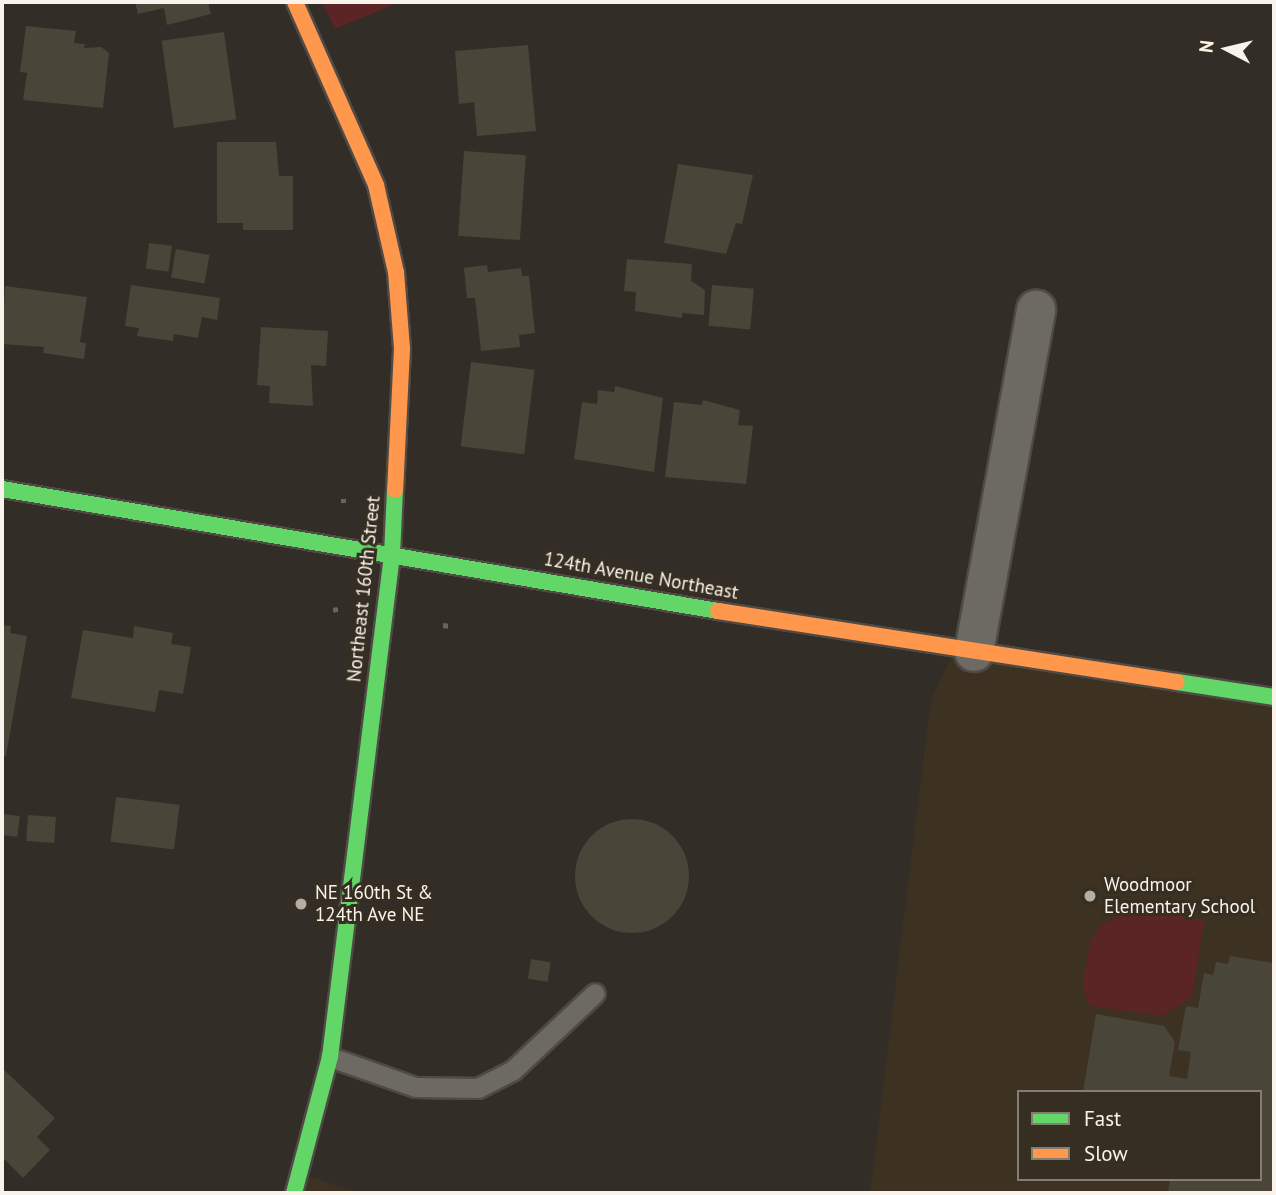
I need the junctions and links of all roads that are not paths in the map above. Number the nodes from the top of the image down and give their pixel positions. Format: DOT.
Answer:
graph roads {
  1 [pos="295,2"];
  2 [pos="1036,310"];
  3 [pos="2,489"];
  4 [pos="392,555"];
  5 [pos="974,652"];
  6 [pos="1274,697"];
  7 [pos="595,993"];
  8 [pos="330,1057"];
  9 [pos="294,1193"];
  1 -- 4 [label="street, Northeast 160th Street"];
  2 -- 5 [label="street"];
  3 -- 4 [label="street, 124th Avenue Northeast"];
  4 -- 5 [label="street, 124th Avenue Northeast"];
  4 -- 8 [label="street, Northeast 160th Street"];
  5 -- 6 [label="street, 124th Avenue Northeast"];
  7 -- 8 [label="lane"];
  8 -- 9 [label="street, Northeast 160th Street"];
}
